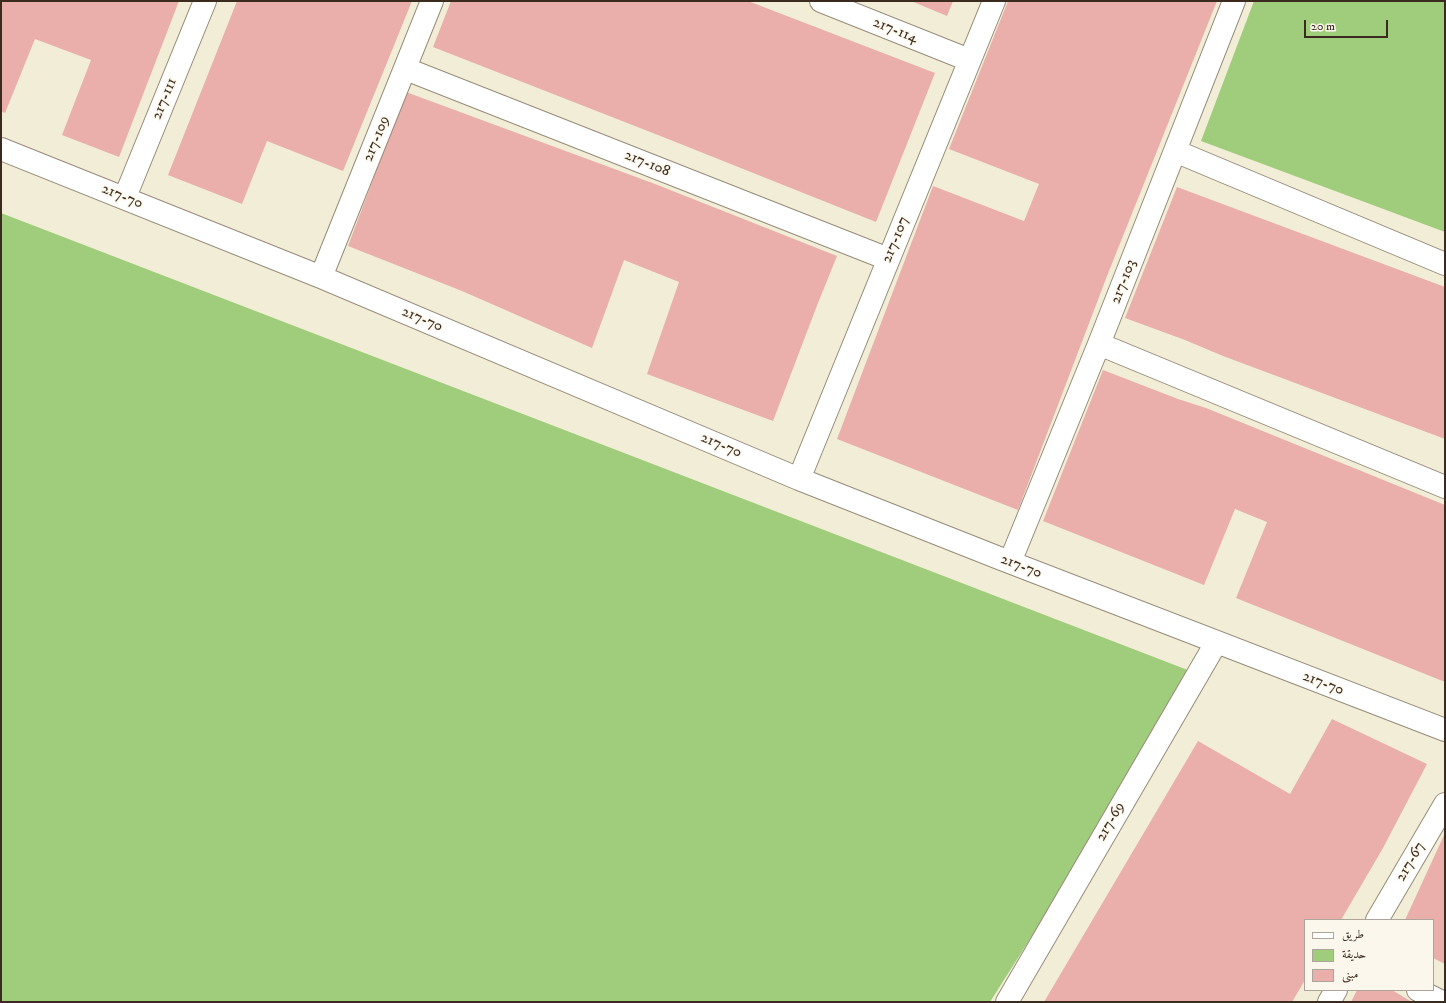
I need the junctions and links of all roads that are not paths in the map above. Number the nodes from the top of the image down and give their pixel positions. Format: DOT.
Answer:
graph roads {
  1 [pos="205,1"];
  2 [pos="432,1"];
  3 [pos="822,1"];
  4 [pos="994,1"];
  5 [pos="1234,1"];
  6 [pos="970,60"];
  7 [pos="406,69"];
  8 [pos="1,148"];
  9 [pos="1175,151"];
  10 [pos="125,197"];
  11 [pos="888,259"];
  12 [pos="1445,264"];
  13 [pos="321,277"];
  14 [pos="1100,344"];
  15 [pos="799,478"];
  16 [pos="1445,487"];
  17 [pos="1010,562"];
  18 [pos="1216,643"];
  19 [pos="1445,730"];
  20 [pos="1445,804"];
  21 [pos="1378,919"];
  22 [pos="1335,991"];
  23 [pos="1420,991"];
  24 [pos="1007,1002"];
  25 [pos="1329,1002"];
  26 [pos="1442,1002"];
  1 -- 10 [label="street, 217-111"];
  2 -- 7 [label="street, 217-109"];
  3 -- 6 [label="street, 217-114"];
  4 -- 6 [label="street, 217-107"];
  5 -- 9 [label="street, 217-103"];
  6 -- 11 [label="street, 217-107"];
  7 -- 11 [label="street, 217-108"];
  7 -- 13 [label="street, 217-109"];
  8 -- 10 [label="street, 217-70"];
  9 -- 12 [label="street"];
  9 -- 14 [label="street, 217-103"];
  10 -- 13 [label="street, 217-70"];
  11 -- 15 [label="street, 217-107"];
  13 -- 15 [label="street, 217-70"];
  14 -- 16 [label="street"];
  14 -- 17 [label="street, 217-103"];
  15 -- 17 [label="street, 217-70"];
  17 -- 18 [label="street, 217-70"];
  18 -- 19 [label="street, 217-70"];
  18 -- 24 [label="street, 217-69"];
  20 -- 21 [label="street, 217-67"];
  22 -- 25 [label="street"];
  23 -- 26 [label="street"];
}
